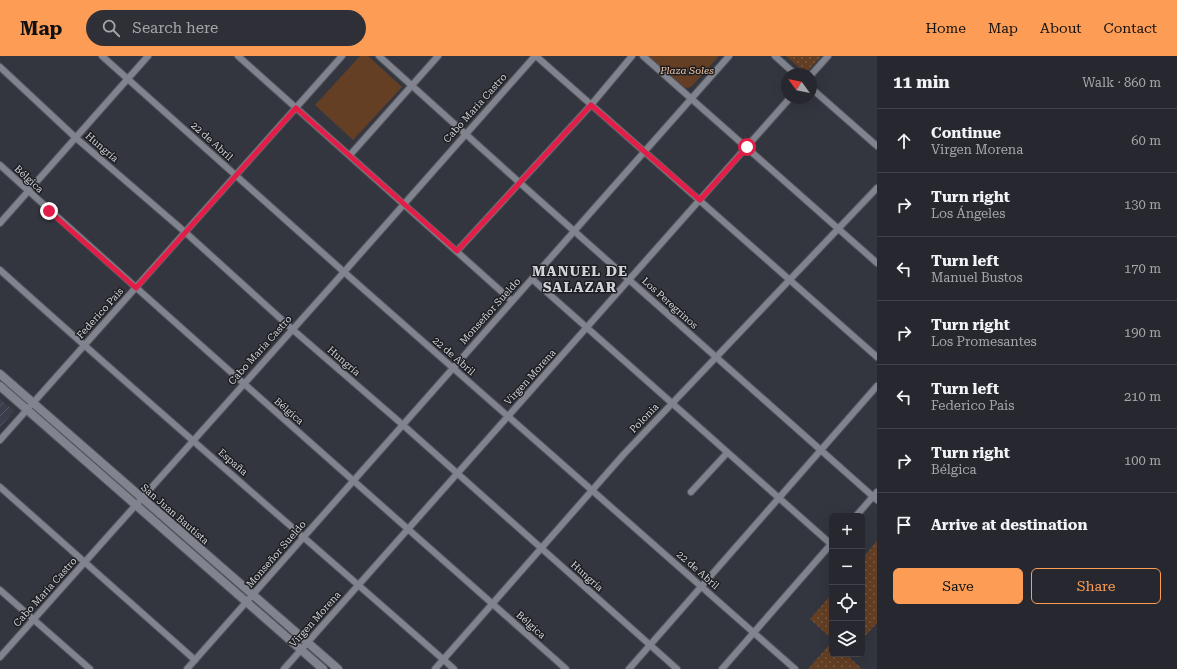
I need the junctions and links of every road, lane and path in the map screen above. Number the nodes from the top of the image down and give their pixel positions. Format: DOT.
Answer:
graph roads {
  1 [pos="102,56"];
  2 [pos="148,56"];
  3 [pos="342,56"];
  4 [pos="379,56"];
  5 [pos="438,56"];
  6 [pos="535,56"];
  7 [pos="632,56"];
  8 [pos="643,56"];
  9 [pos="729,56"];
  10 [pos="775,56"];
  11 [pos="828,56"];
  12 [pos="243,57"];
  13 [pos="0,67"];
  14 [pos="788,68"];
  15 [pos="817,68"];
  16 [pos="128,79"];
  17 [pos="411,86"];
  18 [pos="817,93"];
  19 [pos="692,98"];
  20 [pos="785,104"];
  21 [pos="591,105"];
  22 [pos="296,108"];
  23 [pos="465,134"];
  24 [pos="76,138"];
  25 [pos="877,146"];
  26 [pos="747,147"];
  27 [pos="644,152"];
  28 [pos="350,155"];
  29 [pos="0,165"];
  30 [pos="236,175"];
  31 [pos="520,183"];
  32 [pos="877,188"];
  33 [pos="28,191"];
  34 [pos="700,200"];
  35 [pos="404,204"];
  36 [pos="0,223"];
  37 [pos="838,228"];
  38 [pos="574,231"];
  39 [pos="185,232"];
  40 [pos="457,251"];
  41 [pos="877,263"];
  42 [pos="0,270"];
  43 [pos="344,272"];
  44 [pos="532,279"];
  45 [pos="789,279"];
  46 [pos="630,280"];
  47 [pos="136,288"];
  48 [pos="512,301"];
  49 [pos="587,328"];
  50 [pos="292,329"];
  51 [pos="84,346"];
  52 [pos="716,356"];
  53 [pos="877,357"];
  54 [pos="453,368"];
  55 [pos="0,374"];
  56 [pos="243,384"];
  57 [pos="0,386"];
  58 [pos="877,386"];
  59 [pos="33,403"];
  60 [pos="672,403"];
  61 [pos="27,410"];
  62 [pos="508,416"];
  63 [pos="403,425"];
  64 [pos="0,440"];
  65 [pos="193,440"];
  66 [pos="821,450"];
  67 [pos="727,453"];
  68 [pos="457,474"];
  69 [pos="353,481"];
  70 [pos="0,486"];
  71 [pos="592,490"];
  72 [pos="691,492"];
  73 [pos="876,496"];
  74 [pos="142,498"];
  75 [pos="779,498"];
  76 [pos="136,505"];
  77 [pos="859,513"];
  78 [pos="408,529"];
  79 [pos="304,536"];
  80 [pos="829,541"];
  81 [pos="829,547"];
  82 [pos="541,548"];
  83 [pos="85,562"];
  84 [pos="359,585"];
  85 [pos="702,586"];
  86 [pos="0,590"];
  87 [pos="253,594"];
  88 [pos="246,602"];
  89 [pos="492,604"];
  90 [pos="34,620"];
  91 [pos="754,633"];
  92 [pos="308,642"];
  93 [pos="650,645"];
  94 [pos="301,650"];
  95 [pos="0,657"];
  96 [pos="195,660"];
  97 [pos="443,660"];
  98 [pos="90,669"];
  99 [pos="187,669"];
  100 [pos="284,669"];
  101 [pos="323,669"];
  102 [pos="338,669"];
  103 [pos="435,669"];
  104 [pos="454,669"];
  105 [pos="566,669"];
  106 [pos="628,669"];
  107 [pos="677,669"];
  108 [pos="722,669"];
  109 [pos="796,669"];
  1 -- 16 [label="street, 22 de Abril"];
  2 -- 16 [label="street"];
  3 -- 22 [label="street, Federico Pais"];
  4 -- 17 [label="street, Los Peregrinos"];
  5 -- 17 [label="street"];
  6 -- 21 [label="street"];
  6 -- 23 [label="street, Cabo Maria Castro"];
  7 -- 21 [label="street"];
  8 -- 19 [label="street"];
  9 -- 19 [label="street, Monseñor Sueldo"];
  10 -- 14 [label="street"];
  11 -- 15 [label="street"];
  12 -- 22 [label="street"];
  13 -- 24 [label="street, Hungría"];
  16 -- 24 [label="street"];
  16 -- 30 [label="street, 22 de Abril"];
  17 -- 23 [label="street, Los Peregrinos"];
  17 -- 28 [label="street"];
  18 -- 25 [label="street"];
  19 -- 26 [label="street"];
  19 -- 27 [label="street, Monseñor Sueldo"];
  20 -- 26 [label="street, Virgen Morena"];
  21 -- 27 [label="street"];
  21 -- 31 [label="street"];
  22 -- 28 [label="street"];
  22 -- 30 [label="street, Federico Pais"];
  23 -- 31 [label="street, Los Peregrinos"];
  23 -- 35 [label="street, Cabo Maria Castro"];
  24 -- 33 [label="street"];
  24 -- 39 [label="street, Hungría"];
  26 -- 34 [label="street, Virgen Morena"];
  26 -- 37 [label="street"];
  27 -- 34 [label="street"];
  27 -- 38 [label="street, Monseñor Sueldo"];
  28 -- 35 [label="street"];
  29 -- 33 [label="street, Bélgica"];
  30 -- 39 [label="street, Federico Pais"];
  30 -- 43 [label="street, 22 de Abril"];
  31 -- 38 [label="street, Los Peregrinos"];
  31 -- 40 [label="street"];
  32 -- 37 [label="street, Polonia"];
  33 -- 36 [label="street"];
  33 -- 47 [label="street, Bélgica"];
  34 -- 45 [label="street"];
  34 -- 46 [label="street, Virgen Morena"];
  35 -- 40 [label="street"];
  35 -- 43 [label="street, Cabo Maria Castro"];
  37 -- 41 [label="street"];
  37 -- 45 [label="street, Polonia"];
  38 -- 44 [label="street, Monseñor Sueldo"];
  38 -- 46 [label="street, Los Peregrinos"];
  39 -- 47 [label="street, Federico Pais"];
  39 -- 50 [label="street, Hungría"];
  40 -- 48 [label="street"];
  42 -- 51 [label="street, España"];
  43 -- 50 [label="street, Cabo Maria Castro"];
  43 -- 54 [label="street, 22 de Abril"];
  44 -- 48 [label="street, Monseñor Sueldo"];
  44 -- 49 [label="street"];
  45 -- 52 [label="street, Polonia"];
  45 -- 53 [label="street"];
  46 -- 49 [label="street, Virgen Morena"];
  46 -- 52 [label="street, Los Peregrinos"];
  47 -- 51 [label="street, Federico Pais"];
  47 -- 56 [label="street, Bélgica"];
  48 -- 54 [label="street, Monseñor Sueldo"];
  49 -- 60 [label="street"];
  49 -- 62 [label="street, Virgen Morena"];
  50 -- 56 [label="street, Cabo Maria Castro"];
  50 -- 63 [label="street, Hungría"];
  51 -- 59 [label="street, Federico Pais"];
  51 -- 65 [label="street, España"];
  52 -- 60 [label="street, Polonia"];
  52 -- 66 [label="street, Los Peregrinos"];
  54 -- 62 [label="street, 22 de Abril"];
  54 -- 63 [label="street, Monseñor Sueldo"];
  55 -- 59 [label="street, San Juan Bautista"];
  56 -- 65 [label="street, Cabo Maria Castro"];
  56 -- 69 [label="street, Bélgica"];
  57 -- 61 [label="street, San Juan Bautista"];
  58 -- 66 [label="street"];
  59 -- 61 [label="street, Federico Pais"];
  59 -- 74 [label="street, San Juan Bautista"];
  60 -- 67 [label="street"];
  60 -- 71 [label="street, Polonia"];
  61 -- 64 [label="street, Federico Pais"];
  61 -- 76 [label="street, San Juan Bautista"];
  62 -- 68 [label="street, Virgen Morena"];
  62 -- 71 [label="street, 22 de Abril"];
  63 -- 68 [label="street, Hungría"];
  63 -- 69 [label="street, Monseñor Sueldo"];
  65 -- 74 [label="street, Cabo Maria Castro"];
  65 -- 79 [label="street, España"];
  66 -- 73 [label="street, Los Peregrinos"];
  66 -- 75 [label="street"];
  67 -- 72 [label="street"];
  67 -- 75 [label="street"];
  68 -- 78 [label="street, Virgen Morena"];
  68 -- 82 [label="street, Hungría"];
  69 -- 78 [label="street, Bélgica"];
  69 -- 79 [label="street, Monseñor Sueldo"];
  70 -- 83 [label="street"];
  71 -- 82 [label="street, Polonia"];
  71 -- 85 [label="street, 22 de Abril"];
  73 -- 77 [label="street"];
  74 -- 76 [label="street, Cabo Maria Castro"];
  74 -- 87 [label="street, San Juan Bautista"];
  75 -- 80 [label="street"];
  75 -- 85 [label="street"];
  76 -- 83 [label="street, Cabo Maria Castro"];
  76 -- 88 [label="street, San Juan Bautista"];
  78 -- 84 [label="street, Virgen Morena"];
  78 -- 89 [label="street, Bélgica"];
  79 -- 84 [label="street, España"];
  79 -- 87 [label="street, Monseñor Sueldo"];
  81 -- 91 [label="street"];
  82 -- 89 [label="street, Polonia"];
  82 -- 93 [label="street, Hungría"];
  83 -- 90 [label="street, Cabo Maria Castro"];
  83 -- 96 [label="street"];
  84 -- 92 [label="street, Virgen Morena"];
  84 -- 97 [label="street, España"];
  85 -- 91 [label="street, 22 de Abril"];
  85 -- 93 [label="street"];
  86 -- 90 [label="street"];
  87 -- 88 [label="street, Monseñor Sueldo"];
  87 -- 92 [label="street, San Juan Bautista"];
  88 -- 94 [label="street, San Juan Bautista"];
  88 -- 96 [label="street, Monseñor Sueldo"];
  89 -- 97 [label="street, Polonia"];
  89 -- 105 [label="street, Bélgica"];
  90 -- 95 [label="street, Cabo Maria Castro"];
  90 -- 98 [label="street"];
  91 -- 108 [label="street"];
  91 -- 109 [label="street, 22 de Abril"];
  92 -- 94 [label="street, Virgen Morena"];
  92 -- 102 [label="street, San Juan Bautista"];
  93 -- 106 [label="street"];
  93 -- 107 [label="street, Hungría"];
  94 -- 100 [label="street, Virgen Morena"];
  94 -- 101 [label="street, San Juan Bautista"];
  96 -- 99 [label="street, Monseñor Sueldo"];
  97 -- 103 [label="street, Polonia"];
  97 -- 104 [label="street, España"];
}
